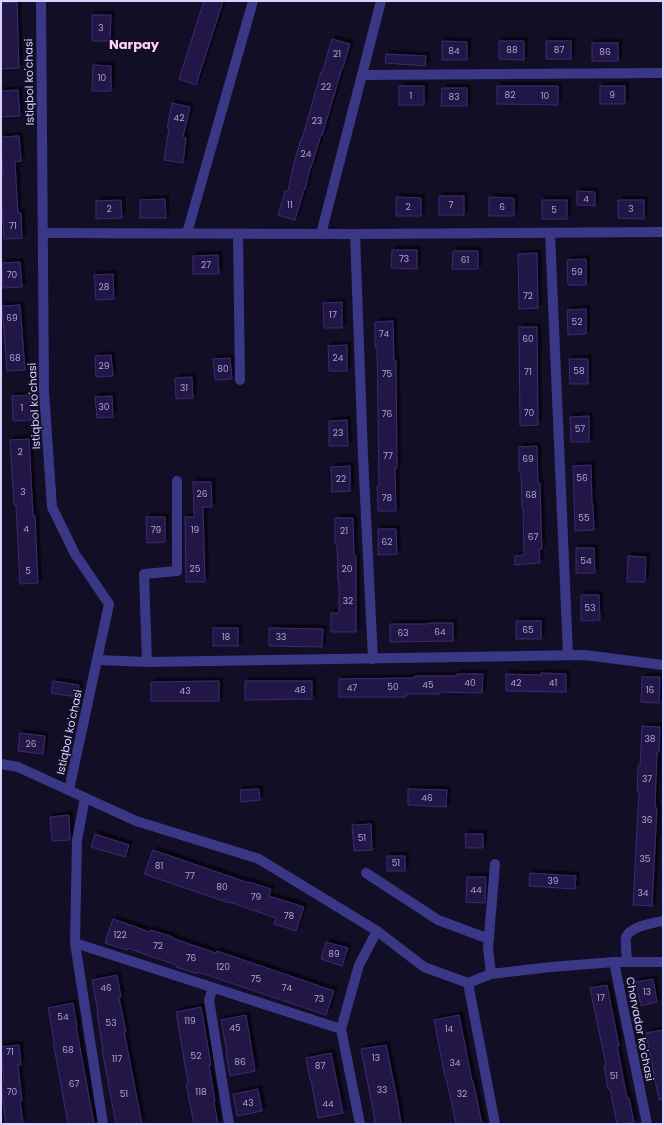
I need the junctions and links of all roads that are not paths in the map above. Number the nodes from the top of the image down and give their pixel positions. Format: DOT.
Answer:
graph roads {
  1 [pos="41,1"];
  2 [pos="252,1"];
  3 [pos="381,1"];
  4 [pos="663,73"];
  5 [pos="362,75"];
  6 [pos="663,232"];
  7 [pos="43,233"];
  8 [pos="550,233"];
  9 [pos="187,234"];
  10 [pos="238,234"];
  11 [pos="321,234"];
  12 [pos="355,234"];
  13 [pos="240,380"];
  14 [pos="177,481"];
  15 [pos="568,655"];
  16 [pos="373,658"];
  17 [pos="97,660"];
  18 [pos="147,662"];
  19 [pos="663,665"];
  20 [pos="1,764"];
  21 [pos="69,790"];
  22 [pos="85,798"];
  23 [pos="496,864"];
  24 [pos="366,873"];
  25 [pos="663,921"];
  26 [pos="377,931"];
  27 [pos="75,943"];
  28 [pos="489,944"];
  29 [pos="627,957"];
  30 [pos="614,962"];
  31 [pos="663,962"];
  32 [pos="491,974"];
  33 [pos="468,982"];
  34 [pos="213,988"];
  35 [pos="341,1029"];
  36 [pos="103,1124"];
  37 [pos="229,1124"];
  38 [pos="360,1124"];
  39 [pos="495,1124"];
  40 [pos="647,1124"];
  1 -- 7 [label="street, Istiqbol ko'chasi"];
  2 -- 9 [label="street"];
  3 -- 5 [label="street"];
  4 -- 5 [label="street"];
  5 -- 11 [label="street"];
  6 -- 8 [label="street"];
  7 -- 9 [label="street"];
  7 -- 17 [label="street, Istiqbol ko'chasi"];
  8 -- 12 [label="street"];
  8 -- 15 [label="street"];
  9 -- 10 [label="street"];
  10 -- 11 [label="street"];
  10 -- 13 [label="street"];
  11 -- 12 [label="street"];
  12 -- 16 [label="street"];
  14 -- 18 [label="street"];
  15 -- 16 [label="street"];
  15 -- 19 [label="street"];
  16 -- 18 [label="street"];
  17 -- 18 [label="street"];
  17 -- 21 [label="street, Istiqbol ko'chasi"];
  20 -- 21 [label="street"];
  21 -- 22 [label="street"];
  22 -- 26 [label="street"];
  22 -- 27 [label="street"];
  23 -- 28 [label="street"];
  24 -- 28 [label="street"];
  25 -- 29 [label="street"];
  26 -- 33 [label="street"];
  26 -- 35 [label="street"];
  27 -- 34 [label="street"];
  27 -- 36 [label="street"];
  28 -- 32 [label="street"];
  29 -- 30 [label="street"];
  29 -- 31 [label="street"];
  30 -- 32 [label="street"];
  30 -- 40 [label="street, Chorvador ko'chasi"];
  32 -- 33 [label="street"];
  33 -- 39 [label="street"];
  34 -- 35 [label="street"];
  34 -- 37 [label="street"];
  35 -- 38 [label="street"];
}
